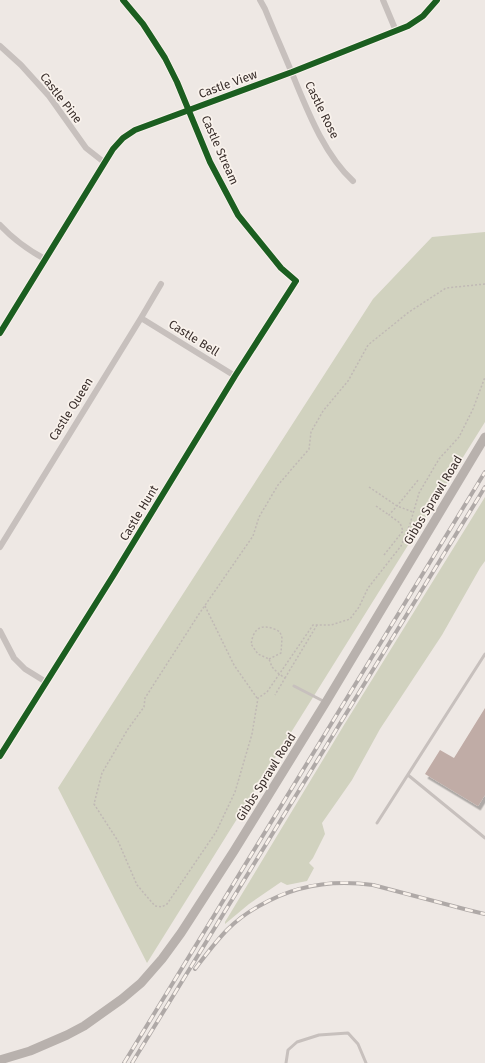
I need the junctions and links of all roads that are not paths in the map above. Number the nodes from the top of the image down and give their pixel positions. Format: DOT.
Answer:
graph roads {
  1 [pos="123,0"];
  2 [pos="260,0"];
  3 [pos="383,0"];
  4 [pos="437,0"];
  5 [pos="396,31"];
  6 [pos="0,46"];
  7 [pos="292,72"];
  8 [pos="189,110"];
  9 [pos="104,163"];
  10 [pos="353,181"];
  11 [pos="0,225"];
  12 [pos="45,259"];
  13 [pos="296,281"];
  14 [pos="161,284"];
  15 [pos="141,318"];
  16 [pos="0,333"];
  17 [pos="235,376"];
  18 [pos="485,437"];
  19 [pos="0,546"];
  20 [pos="0,631"];
  21 [pos="485,654"];
  22 [pos="46,682"];
  23 [pos="294,686"];
  24 [pos="326,702"];
  25 [pos="0,756"];
  26 [pos="408,775"];
  27 [pos="377,823"];
  28 [pos="485,838"];
  29 [pos="0,1060"];
  30 [pos="286,1063"];
  31 [pos="366,1063"];
  1 -- 8 [label="street, Castle Stream"];
  2 -- 7 [label="street, Castle Rose"];
  3 -- 5 [label="street"];
  4 -- 5 [label="street, Castle View"];
  5 -- 7 [label="street, Castle View"];
  6 -- 9 [label="street, Castle Pine"];
  7 -- 8 [label="street, Castle View"];
  7 -- 10 [label="street, Castle Rose"];
  8 -- 9 [label="street, Castle View"];
  8 -- 13 [label="street, Castle Stream"];
  9 -- 12 [label="street, Castle View"];
  11 -- 12 [label="street"];
  12 -- 16 [label="street, Castle View"];
  13 -- 17 [label="street, Castle Hunt"];
  14 -- 15 [label="street, Castle Queen"];
  15 -- 17 [label="street, Castle Bell"];
  15 -- 19 [label="street, Castle Queen"];
  17 -- 22 [label="street, Castle Hunt"];
  18 -- 24 [label="main road, Gibbs Sprawl Road"];
  20 -- 22 [label="street"];
  21 -- 26 [label="lane"];
  22 -- 25 [label="street, Castle Hunt"];
  23 -- 24 [label="lane"];
  24 -- 29 [label="main road, Gibbs Sprawl Road"];
  26 -- 27 [label="lane"];
  26 -- 28 [label="lane"];
  30 -- 31 [label="lane"];
}
